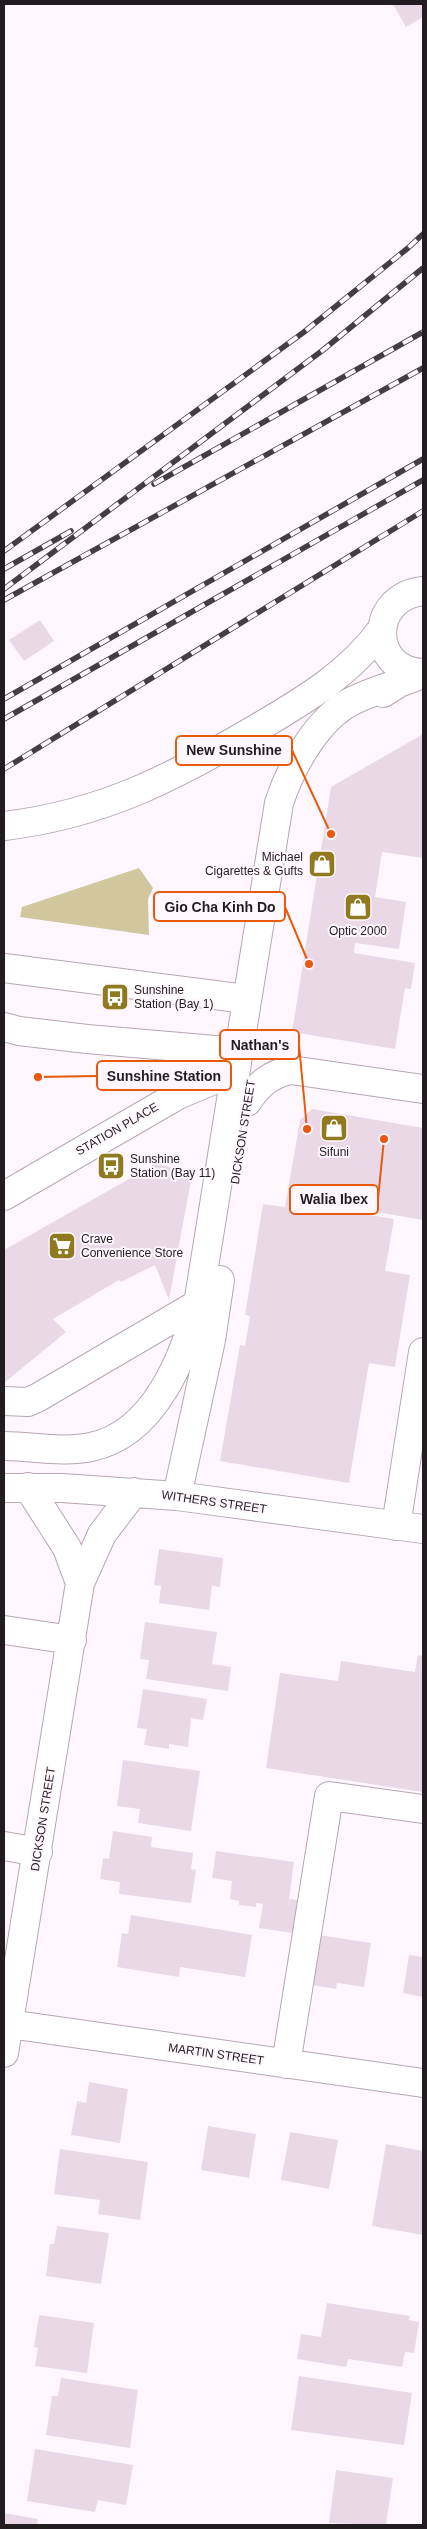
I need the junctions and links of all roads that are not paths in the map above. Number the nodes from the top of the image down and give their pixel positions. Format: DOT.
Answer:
graph roads {
  1 [pos="423,591"];
  2 [pos="382,629"];
  3 [pos="415,677"];
  4 [pos="4,826"];
  5 [pos="4,968"];
  6 [pos="246,999"];
  7 [pos="4,1026"];
  8 [pos="237,1061"];
  9 [pos="423,1089"];
  10 [pos="247,1102"];
  11 [pos="4,1196"];
  12 [pos="208,1298"];
  13 [pos="423,1352"];
  14 [pos="4,1401"];
  15 [pos="4,1446"];
  16 [pos="16,1487"];
  17 [pos="134,1492"];
  18 [pos="176,1496"];
  19 [pos="396,1526"];
  20 [pos="423,1530"];
  21 [pos="80,1583"];
  22 [pos="4,1630"];
  23 [pos="72,1640"];
  24 [pos="423,1809"];
  25 [pos="4,1846"];
  26 [pos="38,1852"];
  27 [pos="9,2024"];
  28 [pos="4,2053"];
  29 [pos="286,2064"];
  30 [pos="423,2083"];
  1 -- 2 [label="street"];
  2 -- 3 [label="street"];
  2 -- 4 [label="street"];
  3 -- 6 [label="street"];
  3 -- 10 [label="street, DICKSON STREET"];
  5 -- 6 [label="street"];
  6 -- 8 [label="street"];
  7 -- 8 [label="street"];
  8 -- 11 [label="street, STATION PLACE"];
  8 -- 12 [label="street"];
  9 -- 10 [label="street"];
  10 -- 12 [label="street, DICKSON STREET"];
  12 -- 14 [label="street"];
  12 -- 15 [label="street"];
  12 -- 18 [label="street, DICKSON STREET"];
  13 -- 19 [label="street"];
  16 -- 17 [label="street, WITHERS STREET"];
  16 -- 21 [label="street, DICKSON STREET"];
  17 -- 18 [label="street, WITHERS STREET"];
  17 -- 21 [label="street, DICKSON STREET"];
  18 -- 19 [label="street, WITHERS STREET"];
  19 -- 20 [label="street, WITHERS STREET"];
  21 -- 23 [label="street, DICKSON STREET"];
  22 -- 23 [label="street"];
  23 -- 26 [label="street, DICKSON STREET"];
  24 -- 29 [label="street"];
  25 -- 26 [label="street"];
  26 -- 27 [label="street, DICKSON STREET"];
  27 -- 28 [label="street, DICKSON STREET"];
  27 -- 29 [label="street, MARTIN STREET"];
  29 -- 30 [label="street, MARTIN STREET"];
}
